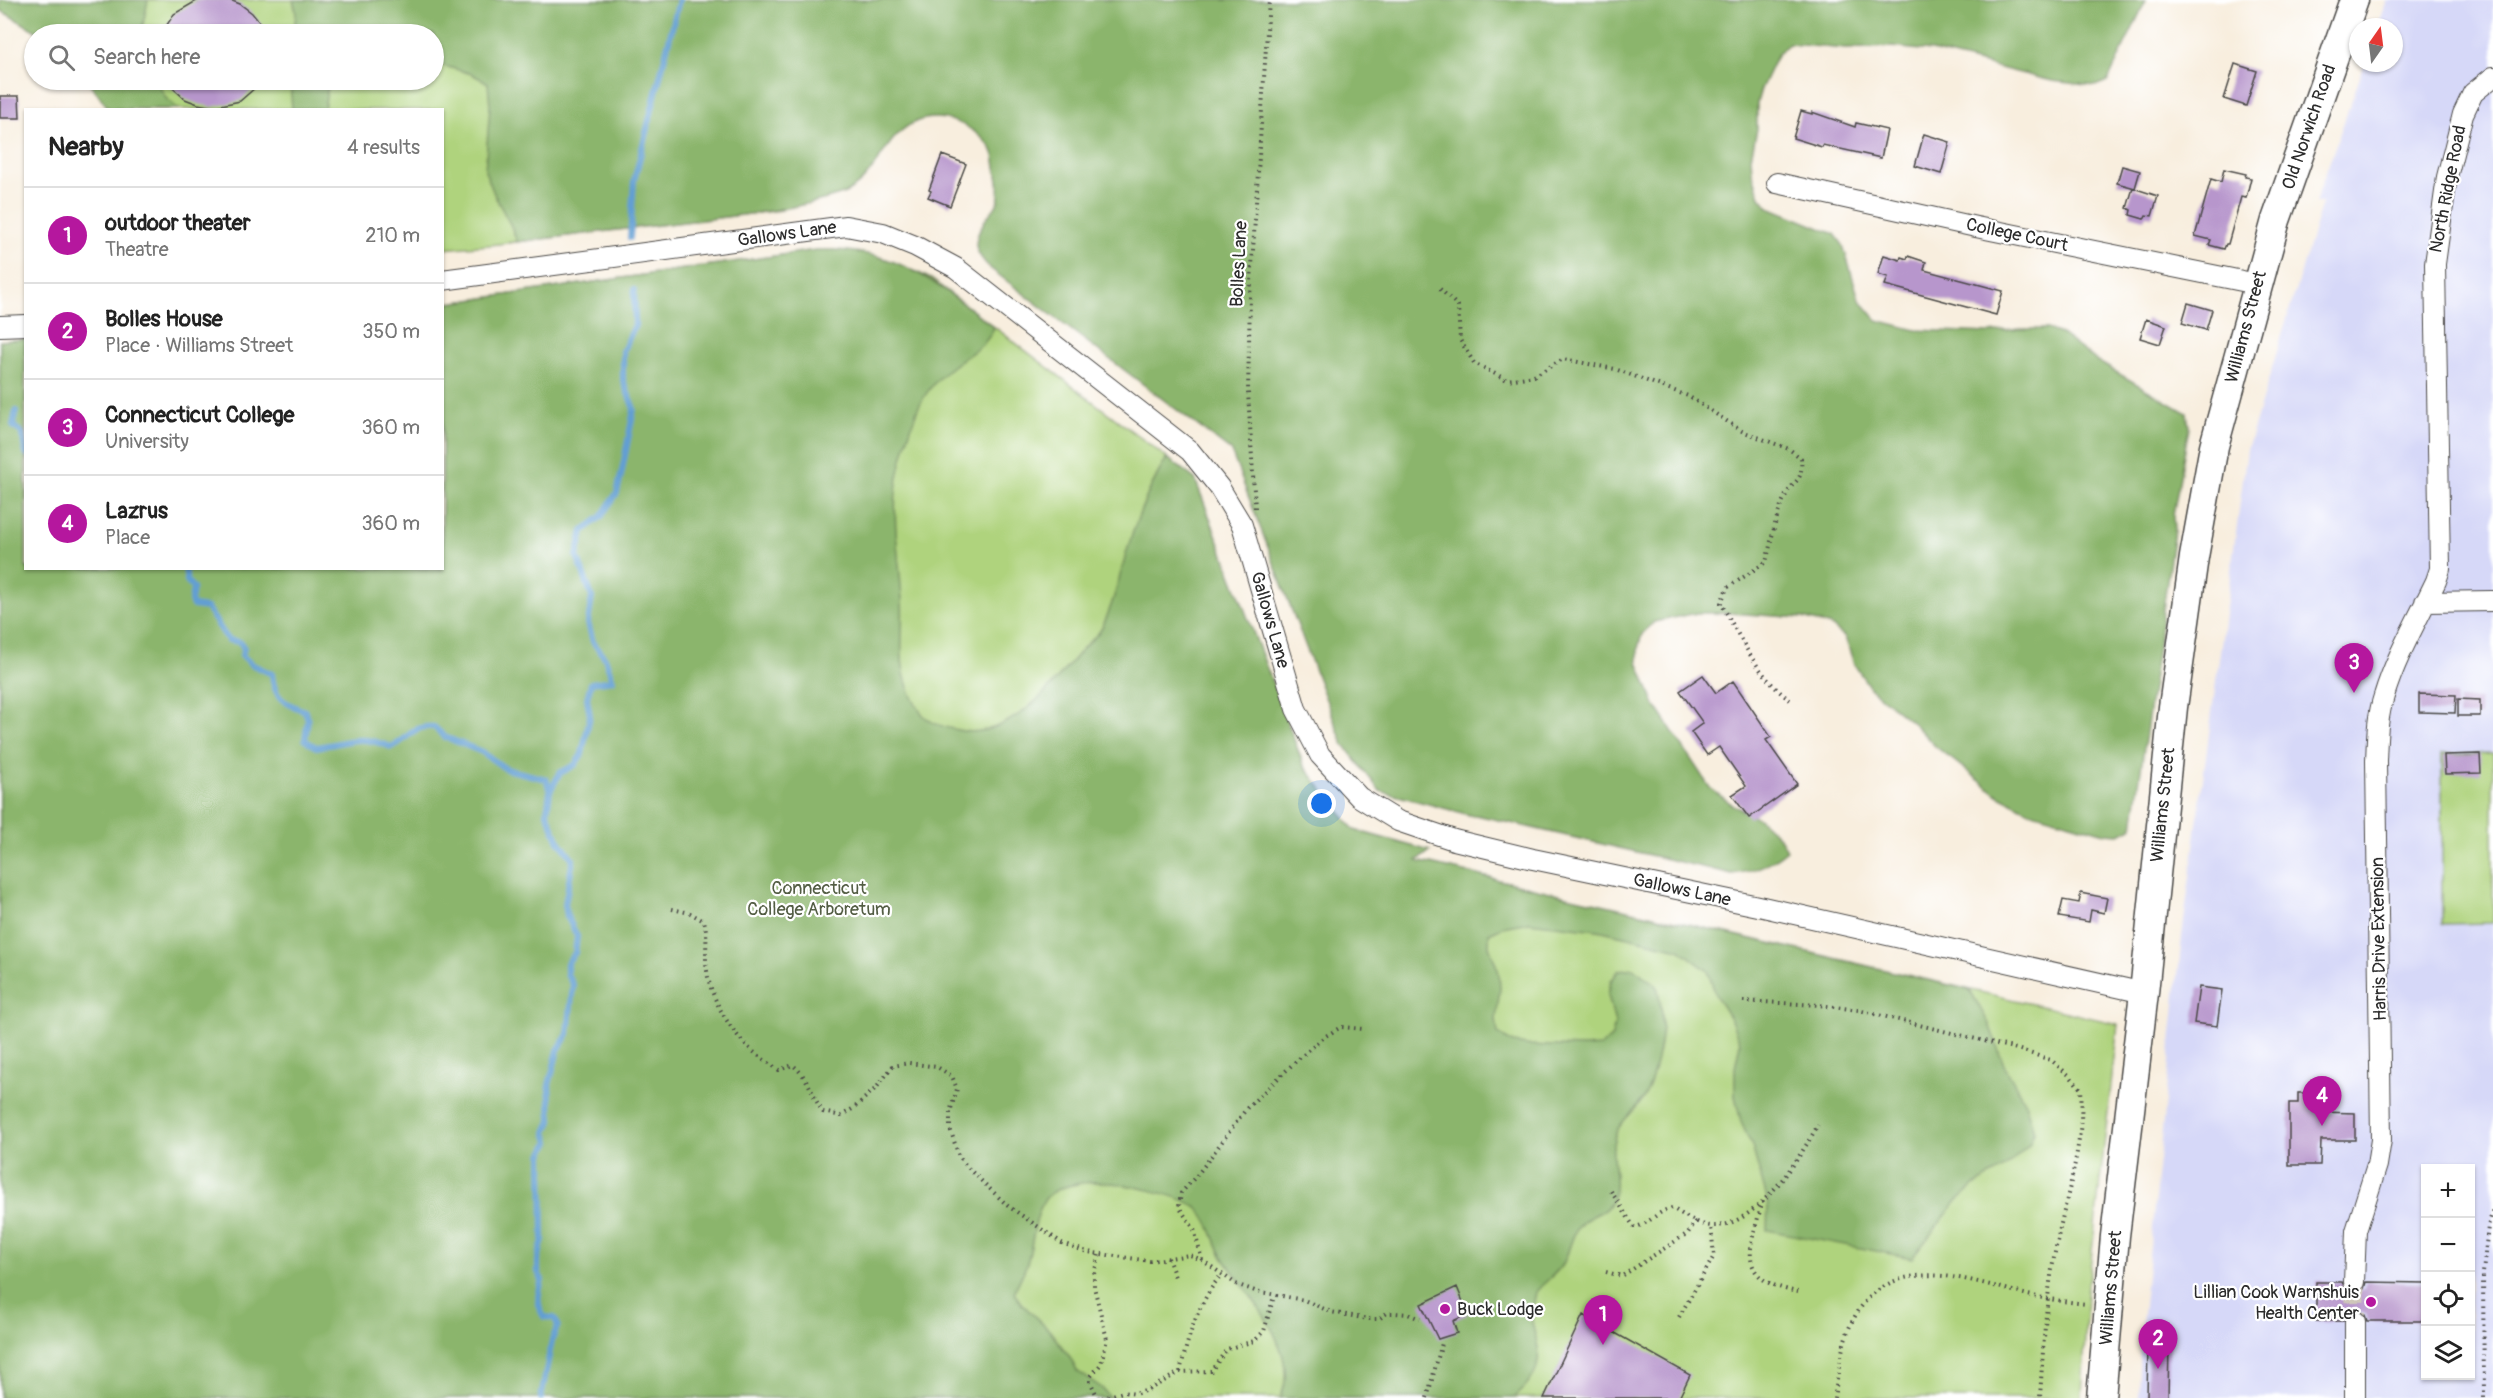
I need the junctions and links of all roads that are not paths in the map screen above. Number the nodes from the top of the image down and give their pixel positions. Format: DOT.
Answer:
graph roads {
  1 [pos="2354,0"];
  2 [pos="2493,76"];
  3 [pos="1777,183"];
  4 [pos="2276,220"];
  5 [pos="444,280"];
  6 [pos="2257,284"];
  7 [pos="24,325"];
  8 [pos="0,326"];
  9 [pos="2493,601"];
  10 [pos="2425,602"];
  11 [pos="2144,993"];
  12 [pos="2354,1282"];
  13 [pos="2355,1321"];
  14 [pos="2102,1398"];
  15 [pos="2355,1398"];
  1 -- 4 [label="street, Old Norwich Road"];
  2 -- 10 [label="street, North Ridge Road"];
  3 -- 6 [label="street, College Court"];
  4 -- 6 [label="street, Williams Street"];
  5 -- 11 [label="street, Gallows Lane"];
  6 -- 11 [label="street, Williams Street"];
  7 -- 8 [label="street"];
  9 -- 10 [label="street"];
  10 -- 12 [label="street, Harris Drive Extension"];
  11 -- 14 [label="street, Williams Street"];
  13 -- 15 [label="street"];
}
